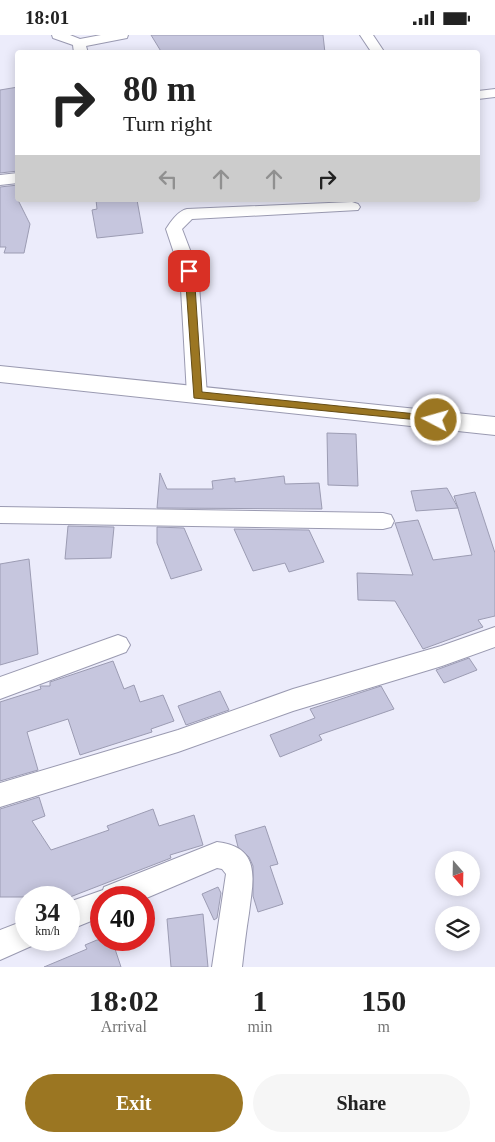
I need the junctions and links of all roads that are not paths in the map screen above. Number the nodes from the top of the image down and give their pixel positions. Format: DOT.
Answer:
graph roads {
  1 [pos="58,35"];
  2 [pos="122,35"];
  3 [pos="366,35"];
  4 [pos="80,48"];
  5 [pos="377,50"];
  6 [pos="495,93"];
  7 [pos="480,95"];
  8 [pos="15,178"];
  9 [pos="0,180"];
  10 [pos="352,207"];
  11 [pos="0,374"];
  12 [pos="197,395"];
  13 [pos="495,426"];
  14 [pos="0,515"];
  15 [pos="383,521"];
  16 [pos="495,637"];
  17 [pos="118,645"];
  18 [pos="0,688"];
  19 [pos="0,795"];
  20 [pos="141,886"];
  21 [pos="15,939"];
  22 [pos="0,945"];
  23 [pos="227,967"];
  1 -- 4 [label="street"];
  2 -- 4 [label="street"];
  3 -- 5 [label="street"];
  6 -- 7 [label="street"];
  8 -- 9 [label="street"];
  10 -- 12 [label="street"];
  11 -- 12 [label="street"];
  12 -- 13 [label="street"];
  14 -- 15 [label="street"];
  16 -- 19 [label="street"];
  17 -- 18 [label="street"];
  20 -- 23 [label="street"];
  21 -- 22 [label="street"];
}
